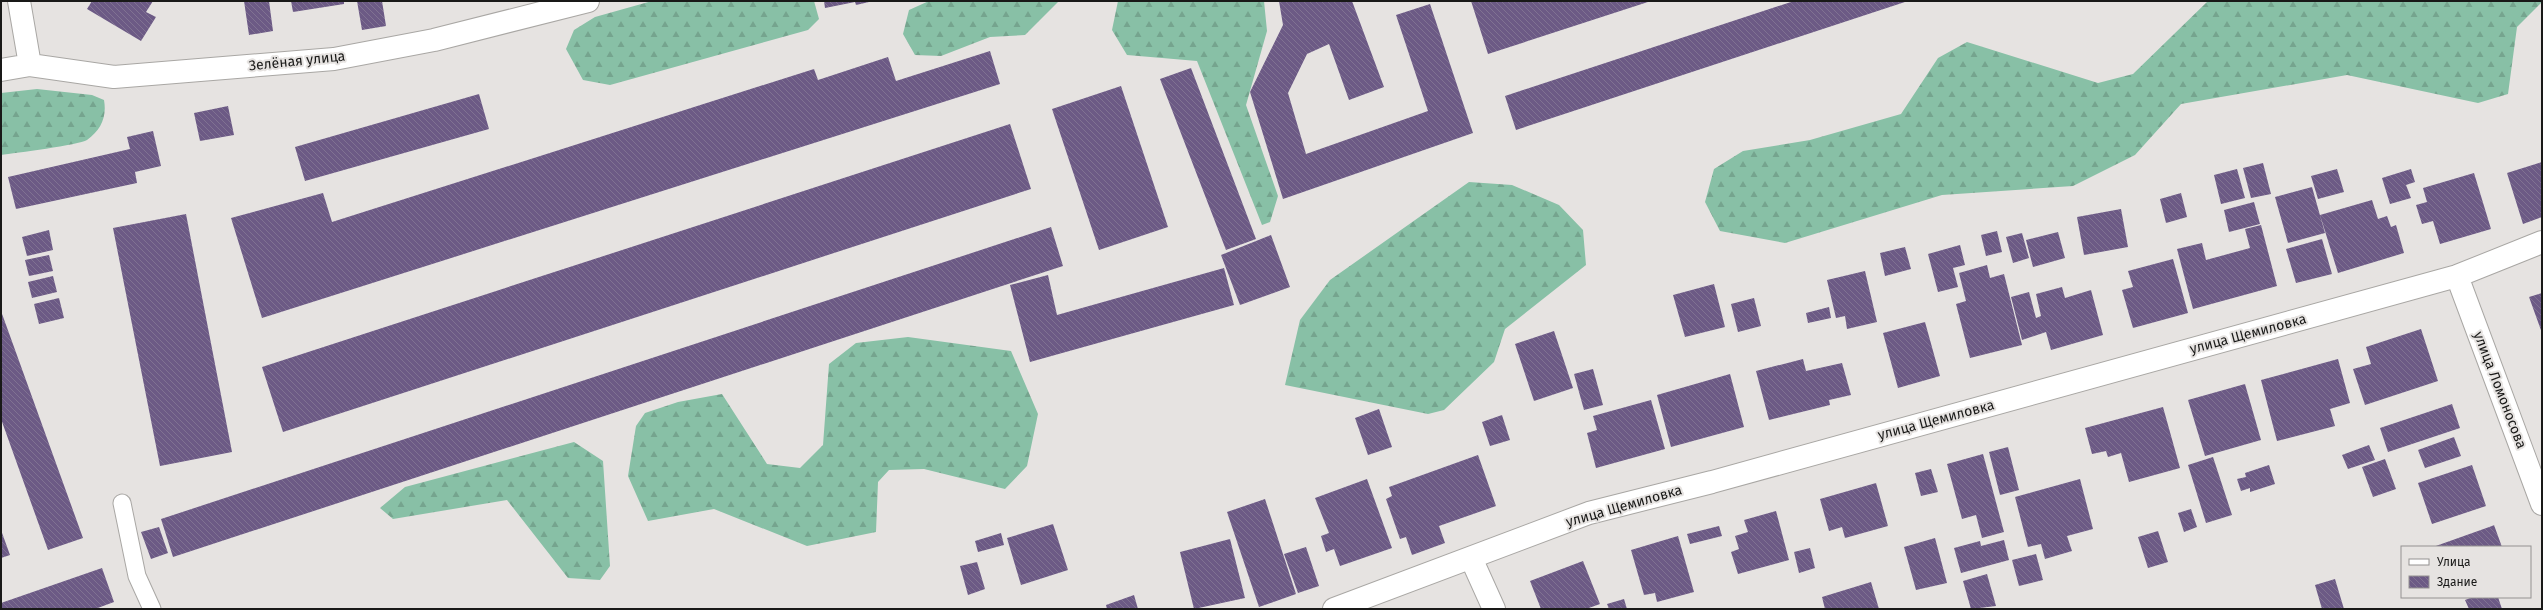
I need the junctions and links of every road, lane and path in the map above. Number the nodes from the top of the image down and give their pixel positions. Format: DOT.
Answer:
graph roads {
  1 [pos="19,1"];
  2 [pos="588,1"];
  3 [pos="30,65"];
  4 [pos="1,70"];
  5 [pos="2542,242"];
  6 [pos="2457,276"];
  7 [pos="122,503"];
  8 [pos="2542,504"];
  9 [pos="1470,558"];
  10 [pos="152,609"];
  11 [pos="1334,609"];
  12 [pos="1494,609"];
  1 -- 3 [label="street"];
  2 -- 3 [label="street, Зелёная улица"];
  3 -- 4 [label="street, Зелёная улица"];
  5 -- 6 [label="street, улица Щемиловка"];
  6 -- 8 [label="street, улица Ломоносова"];
  6 -- 9 [label="street, улица Щемиловка"];
  7 -- 10 [label="lane"];
  9 -- 11 [label="street, улица Щемиловка"];
  9 -- 12 [label="street"];
}
